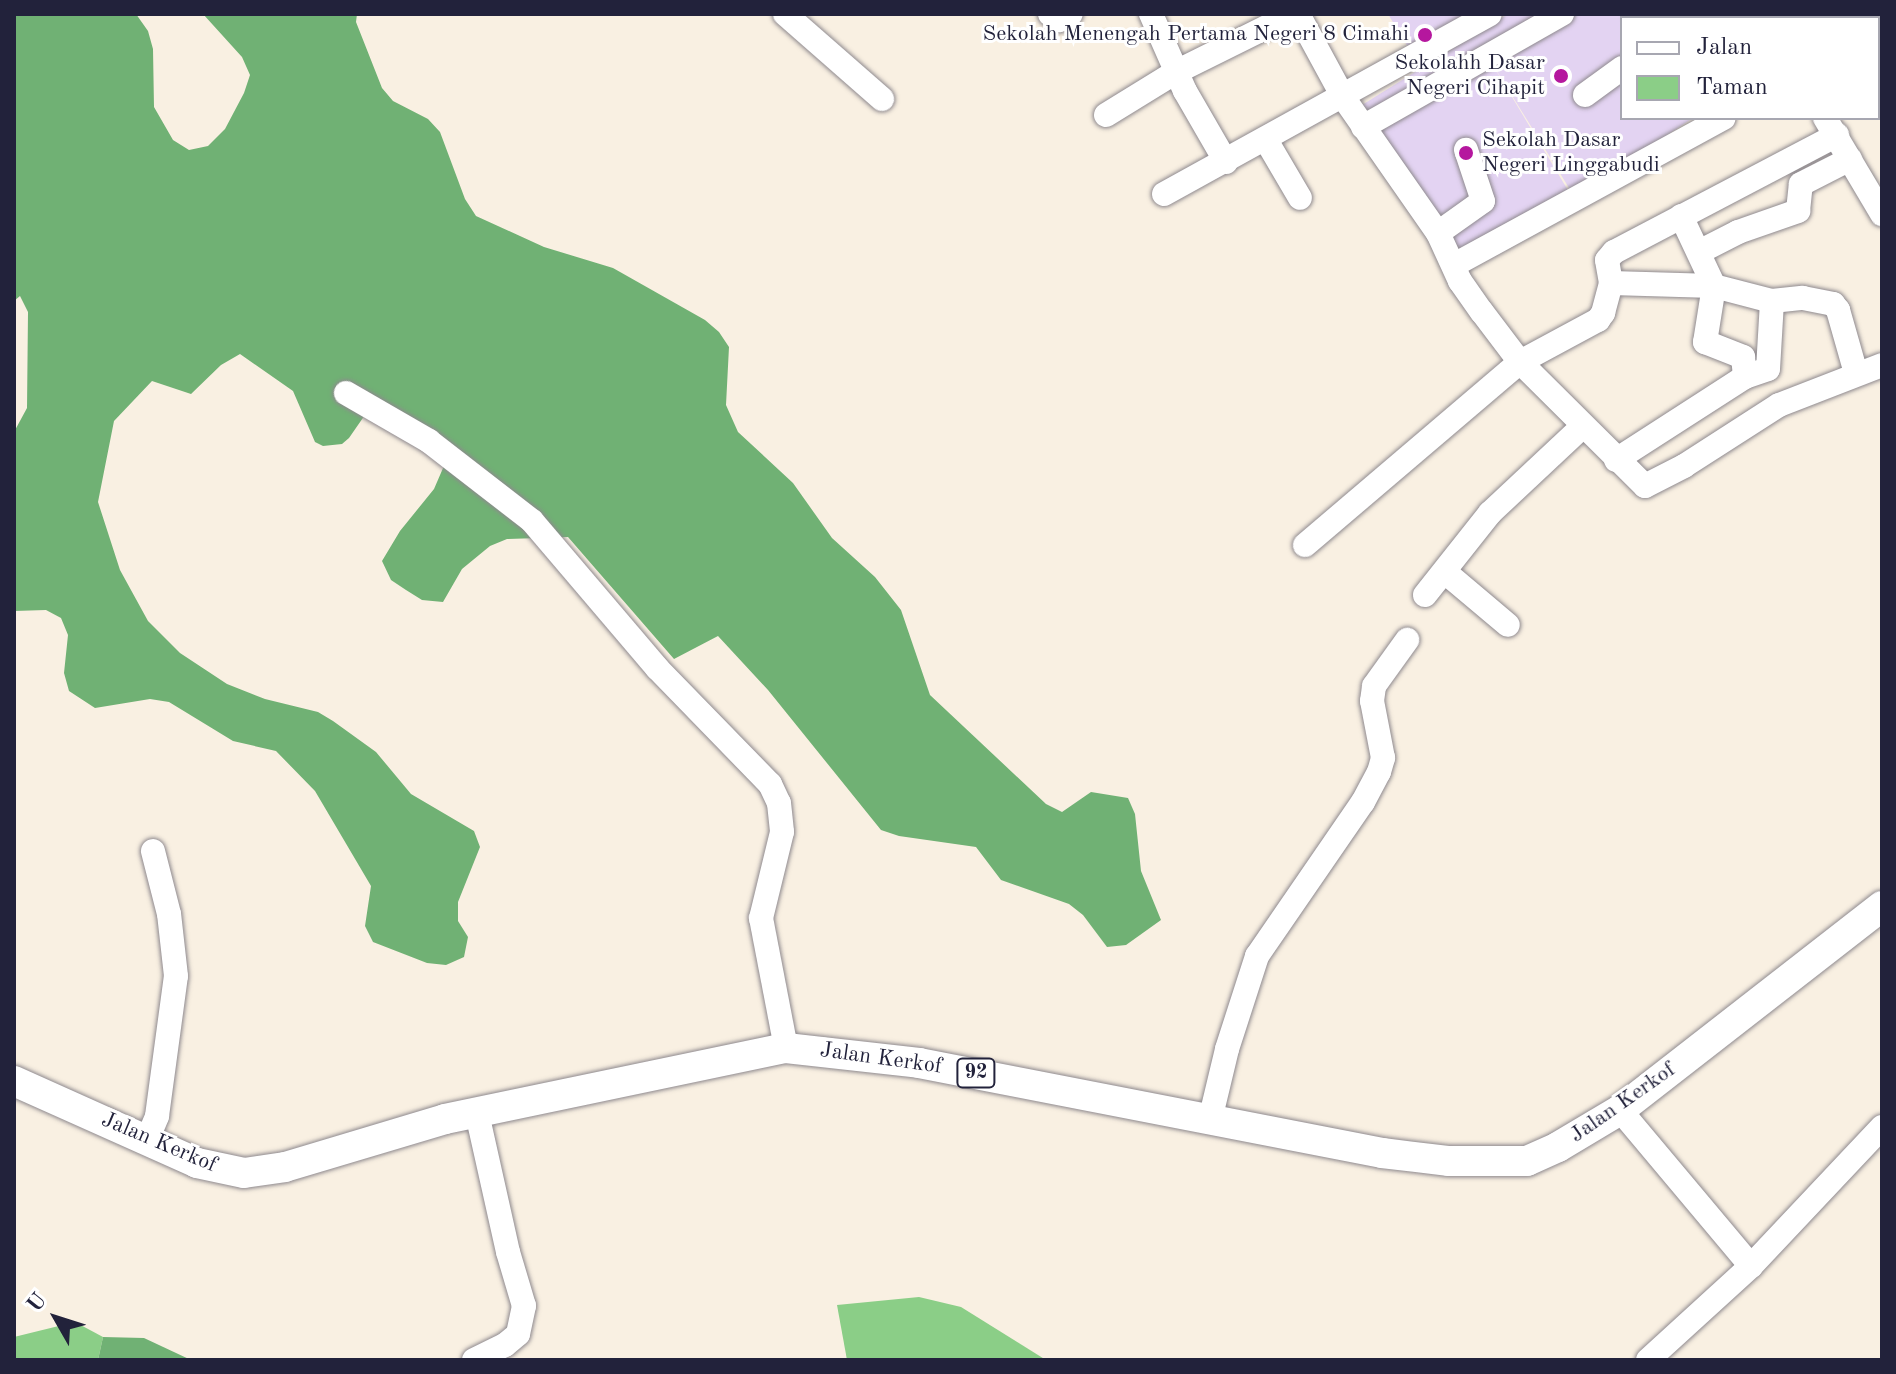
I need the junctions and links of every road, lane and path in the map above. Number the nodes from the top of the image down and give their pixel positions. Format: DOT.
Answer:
graph roads {
  1 [pos="785,14"];
  2 [pos="1050,14"];
  3 [pos="1071,14"];
  4 [pos="1151,14"];
  5 [pos="1295,14"];
  6 [pos="1562,14"];
  7 [pos="1481,19"];
  8 [pos="1491,55"];
  9 [pos="1620,69"];
  10 [pos="1176,72"];
  11 [pos="1585,95"];
  12 [pos="1343,97"];
  13 [pos="882,99"];
  14 [pos="1106,115"];
  15 [pos="1720,120"];
  16 [pos="1363,127"];
  17 [pos="1831,127"];
  18 [pos="1266,140"];
  19 [pos="1466,150"];
  20 [pos="1850,159"];
  21 [pos="1226,162"];
  22 [pos="1164,194"];
  23 [pos="1300,198"];
  24 [pos="1882,214"];
  25 [pos="1681,216"];
  26 [pos="1438,233"];
  27 [pos="1699,252"];
  28 [pos="1454,265"];
  29 [pos="1611,283"];
  30 [pos="1714,286"];
  31 [pos="1772,301"];
  32 [pos="1520,362"];
  33 [pos="1882,365"];
  34 [pos="1768,369"];
  35 [pos="1856,373"];
  36 [pos="1745,377"];
  37 [pos="346,393"];
  38 [pos="1779,405"];
  39 [pos="1583,426"];
  40 [pos="1616,460"];
  41 [pos="1305,545"];
  42 [pos="1445,572"];
  43 [pos="1425,595"];
  44 [pos="1508,625"];
  45 [pos="1407,640"];
  46 [pos="153,851"];
  47 [pos="1882,906"];
  48 [pos="786,1048"];
  49 [pos="14,1081"];
  50 [pos="1620,1110"];
  51 [pos="477,1113"];
  52 [pos="1210,1120"];
  53 [pos="1881,1131"];
  54 [pos="147,1140"];
  55 [pos="1751,1266"];
  56 [pos="474,1360"];
  57 [pos="1648,1360"];
  1 -- 13 [label="street"];
  2 -- 3 [label="street"];
  4 -- 10 [label="street"];
  5 -- 10 [label="street"];
  5 -- 12 [label="street"];
  6 -- 8 [label="street"];
  7 -- 8 [label="street"];
  7 -- 12 [label="street"];
  8 -- 16 [label="street"];
  9 -- 11 [label="street"];
  10 -- 14 [label="street"];
  10 -- 21 [label="street"];
  12 -- 16 [label="street"];
  12 -- 18 [label="street"];
  15 -- 28 [label="street"];
  16 -- 26 [label="street"];
  17 -- 20 [label="street"];
  17 -- 25 [label="street"];
  18 -- 21 [label="street"];
  18 -- 23 [label="street"];
  19 -- 26 [label="street"];
  20 -- 24 [label="street"];
  20 -- 27 [label="street"];
  21 -- 22 [label="street"];
  25 -- 27 [label="street"];
  25 -- 29 [label="street"];
  26 -- 28 [label="street"];
  27 -- 30 [label="street"];
  28 -- 32 [label="street"];
  29 -- 30 [label="street"];
  29 -- 32 [label="street"];
  30 -- 31 [label="street"];
  30 -- 36 [label="street"];
  31 -- 34 [label="street"];
  31 -- 35 [label="street"];
  32 -- 39 [label="street"];
  32 -- 41 [label="street"];
  33 -- 35 [label="street"];
  34 -- 36 [label="street"];
  34 -- 38 [label="street"];
  35 -- 38 [label="street"];
  36 -- 40 [label="street"];
  37 -- 48 [label="street"];
  38 -- 40 [label="street"];
  39 -- 40 [label="street"];
  39 -- 42 [label="street"];
  42 -- 43 [label="street"];
  42 -- 44 [label="street"];
  45 -- 52 [label="street"];
  46 -- 54 [label="street"];
  47 -- 50 [label="main road, Jalan Kerkof / 92"];
  48 -- 51 [label="main road, Jalan Kerkof / 92"];
  48 -- 52 [label="main road, Jalan Kerkof / 92"];
  49 -- 54 [label="main road, Jalan Kerkof / 92"];
  50 -- 52 [label="main road, Jalan Kerkof / 92"];
  50 -- 55 [label="street"];
  51 -- 54 [label="main road, Jalan Kerkof / 92"];
  51 -- 56 [label="street"];
  53 -- 55 [label="street"];
  55 -- 57 [label="street"];
}
